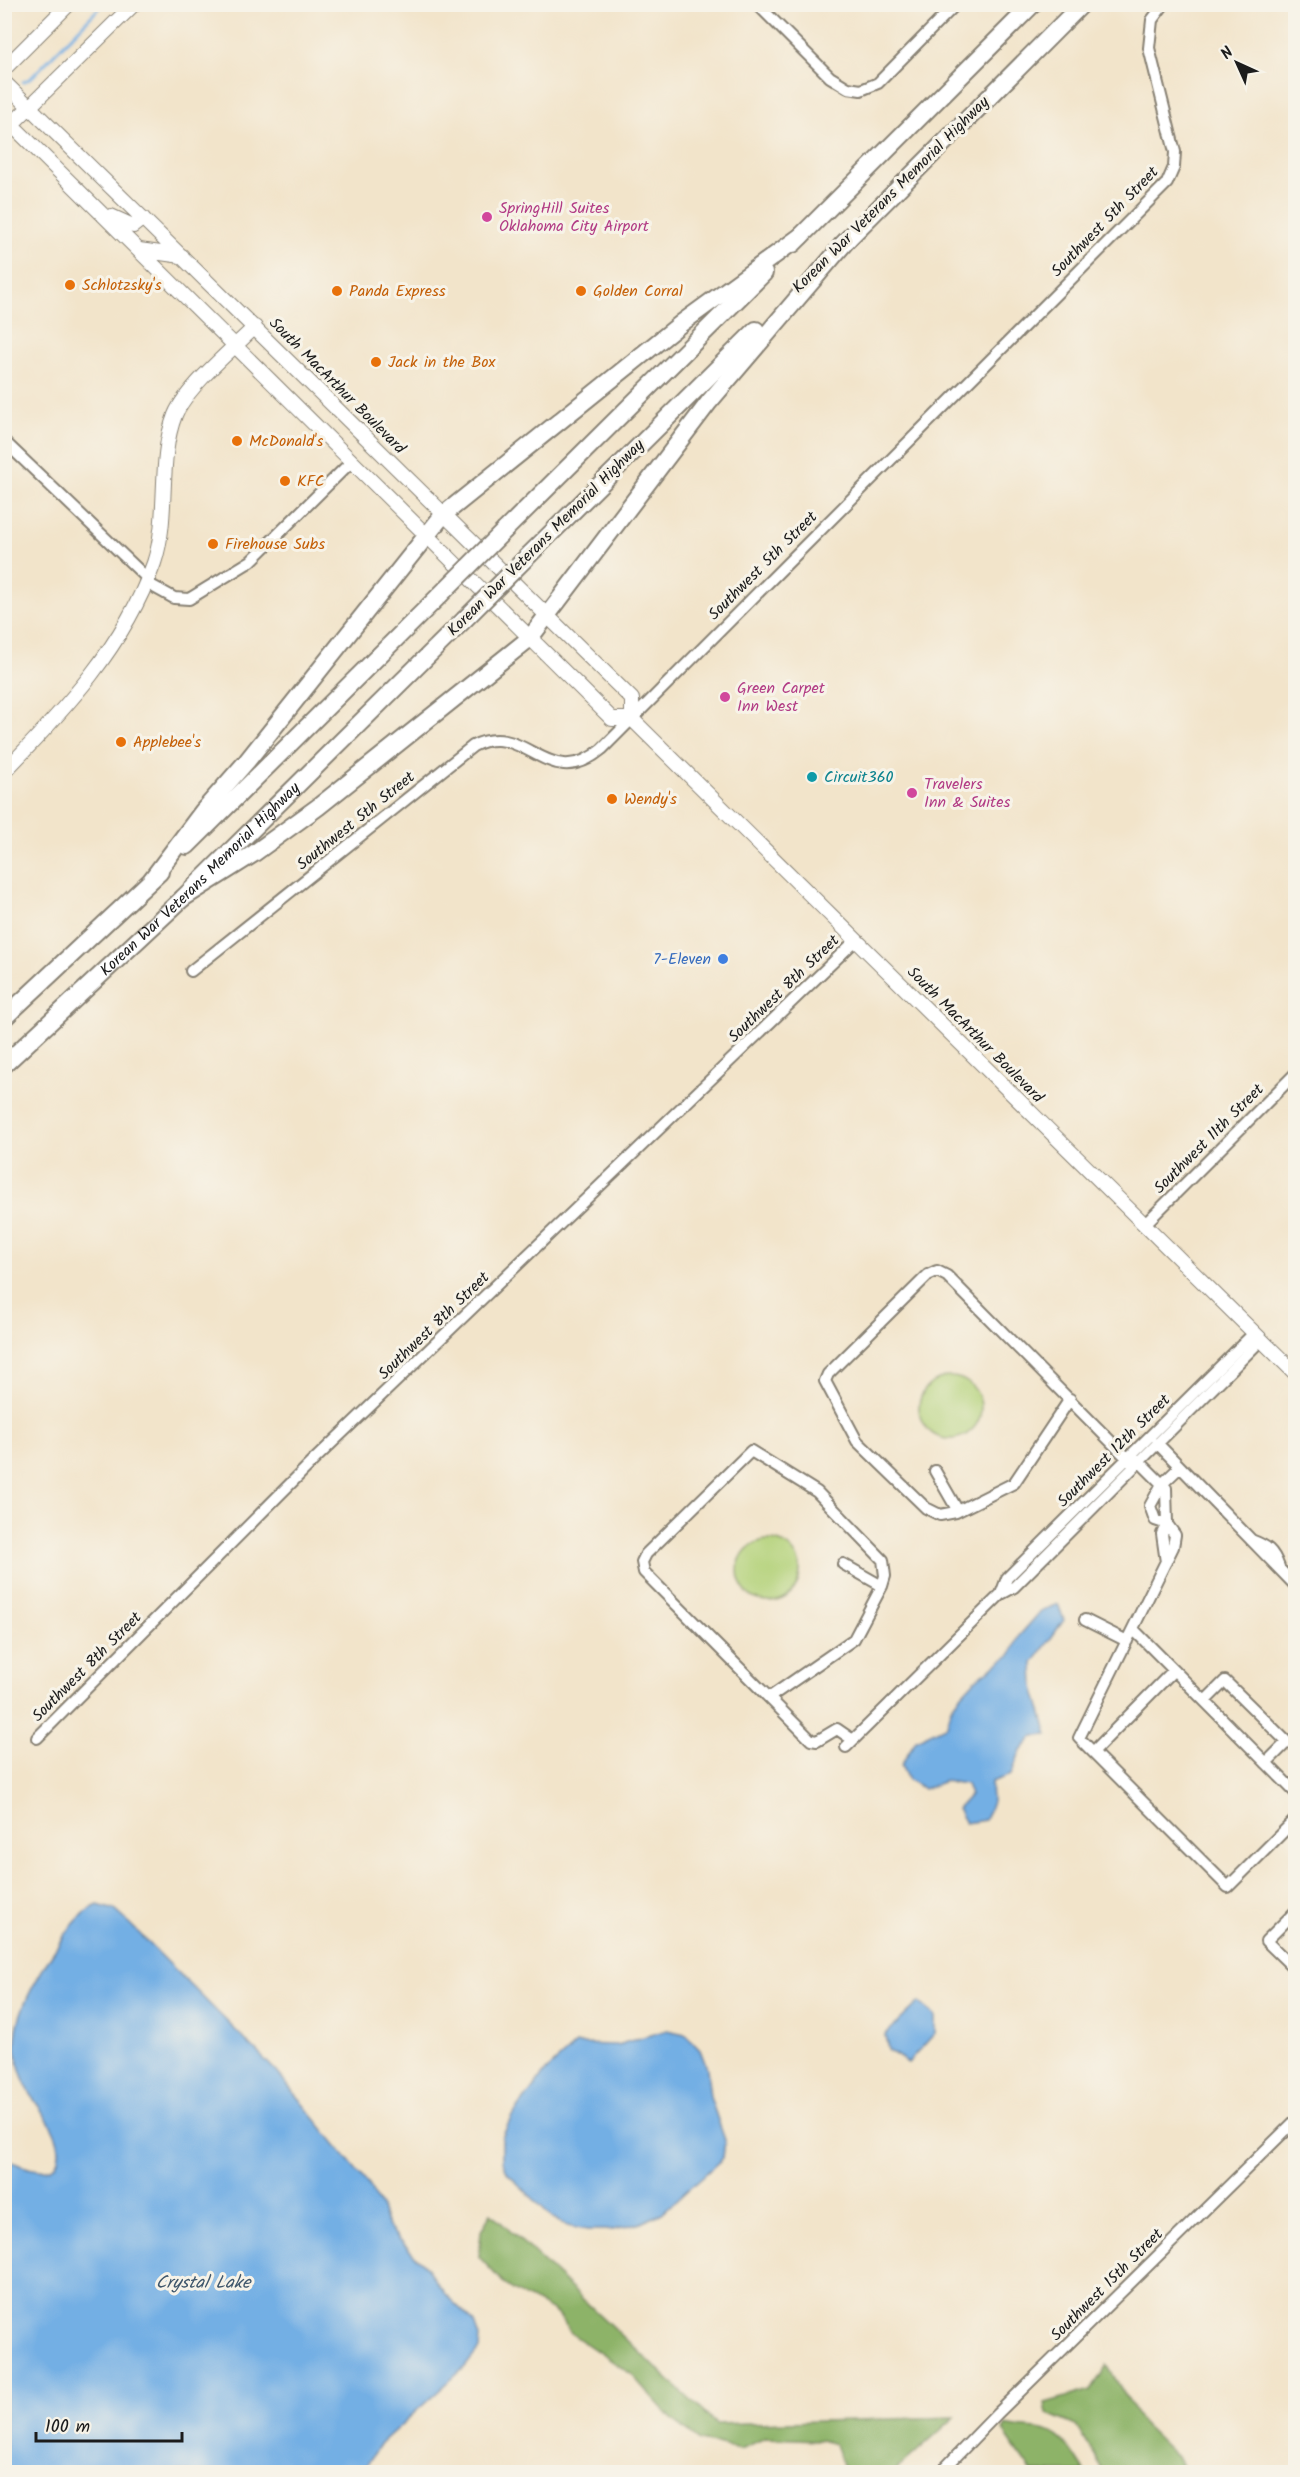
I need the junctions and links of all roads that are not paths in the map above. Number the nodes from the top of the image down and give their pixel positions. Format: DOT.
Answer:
graph roads {
  1 [pos="69,4"];
  2 [pos="134,4"];
  3 [pos="757,4"];
  4 [pos="956,4"];
  5 [pos="1033,4"];
  6 [pos="1082,4"];
  7 [pos="1164,4"];
  8 [pos="4,69"];
  9 [pos="4,82"];
  10 [pos="30,107"];
  11 [pos="7,124"];
  12 [pos="96,208"];
  13 [pos="143,218"];
  14 [pos="801,236"];
  15 [pos="848,238"];
  16 [pos="139,250"];
  17 [pos="182,256"];
  18 [pos="255,327"];
  19 [pos="236,345"];
  20 [pos="4,441"];
  21 [pos="352,461"];
  22 [pos="443,515"];
  23 [pos="426,535"];
  24 [pos="146,580"];
  25 [pos="546,616"];
  26 [pos="530,638"];
  27 [pos="632,719"];
  28 [pos="4,772"];
  29 [pos="152,879"];
  30 [pos="183,898"];
  31 [pos="855,940"];
  32 [pos="191,972"];
  33 [pos="4,1018"];
  34 [pos="4,1065"];
  35 [pos="1296,1073"];
  36 [pos="1144,1225"];
  37 [pos="1257,1337"];
  38 [pos="1296,1374"];
  39 [pos="1070,1400"];
  40 [pos="1157,1443"];
  41 [pos="1134,1460"];
  42 [pos="1180,1467"];
  43 [pos="935,1471"];
  44 [pos="1162,1484"];
  45 [pos="958,1511"];
  46 [pos="1167,1524"];
  47 [pos="843,1564"];
  48 [pos="882,1586"];
  49 [pos="1296,1586"];
  50 [pos="1085,1620"];
  51 [pos="1133,1629"];
  52 [pos="1127,1641"];
  53 [pos="1174,1670"];
  54 [pos="770,1697"];
  55 [pos="1205,1701"];
  56 [pos="37,1738"];
  57 [pos="1093,1752"];
  58 [pos="1266,1763"];
  59 [pos="1296,1793"];
  60 [pos="1296,1819"];
  61 [pos="1296,1911"];
  62 [pos="1296,1970"];
  63 [pos="1296,2120"];
  64 [pos="941,2472"];
  1 -- 8 [label="main road"];
  2 -- 10 [label="main road"];
  3 -- 4 [label="street"];
  5 -- 14 [label="highway, Korean War Veterans Memorial Highway"];
  6 -- 15 [label="highway, Korean War Veterans Memorial Highway"];
  7 -- 27 [label="street, Southwest 5th Street"];
  9 -- 10 [label="main road, South MacArthur Boulevard"];
  10 -- 11 [label="main road"];
  10 -- 13 [label="main road, South MacArthur Boulevard"];
  11 -- 12 [label="main road, South MacArthur Boulevard"];
  12 -- 13 [label="main road"];
  12 -- 16 [label="main road, South MacArthur Boulevard"];
  13 -- 17 [label="main road, South MacArthur Boulevard"];
  14 -- 22 [label="highway"];
  14 -- 29 [label="highway, Korean War Veterans Memorial Highway, bridge"];
  15 -- 25 [label="highway"];
  15 -- 30 [label="highway, Korean War Veterans Memorial Highway, bridge"];
  16 -- 17 [label="main road"];
  16 -- 19 [label="main road, South MacArthur Boulevard"];
  17 -- 18 [label="main road, South MacArthur Boulevard"];
  18 -- 19 [label="main road"];
  18 -- 22 [label="main road, South MacArthur Boulevard"];
  19 -- 21 [label="main road, South MacArthur Boulevard"];
  19 -- 24 [label="main road"];
  20 -- 24 [label="street"];
  21 -- 23 [label="main road, South MacArthur Boulevard"];
  21 -- 24 [label="street"];
  22 -- 23 [label="highway"];
  22 -- 25 [label="main road, South MacArthur Boulevard"];
  23 -- 26 [label="main road, South MacArthur Boulevard"];
  23 -- 29 [label="highway"];
  24 -- 28 [label="main road"];
  25 -- 26 [label="highway"];
  25 -- 27 [label="main road, South MacArthur Boulevard"];
  26 -- 27 [label="main road, South MacArthur Boulevard"];
  26 -- 30 [label="highway"];
  27 -- 31 [label="main road, South MacArthur Boulevard"];
  27 -- 32 [label="street, Southwest 5th Street"];
  29 -- 33 [label="highway, Korean War Veterans Memorial Highway"];
  30 -- 34 [label="highway, Korean War Veterans Memorial Highway"];
  31 -- 36 [label="main road, South MacArthur Boulevard"];
  31 -- 56 [label="street, Southwest 8th Street"];
  35 -- 36 [label="street, Southwest 11th Street"];
  36 -- 37 [label="main road, South MacArthur Boulevard"];
  37 -- 38 [label="main road, South MacArthur Boulevard"];
  37 -- 40 [label="street, Southwest 12th Street"];
  37 -- 41 [label="street, Southwest 12th Street"];
  39 -- 41 [label="street"];
  39 -- 45 [label="street"];
  39 -- 45 [label="street"];
  40 -- 41 [label="street, Southwest 12th Street"];
  40 -- 42 [label="street"];
  41 -- 44 [label="street"];
  41 -- 54 [label="street, Southwest 12th Street"];
  42 -- 44 [label="street"];
  42 -- 49 [label="street"];
  43 -- 45 [label="street"];
  44 -- 46 [label="street"];
  44 -- 46 [label="street"];
  46 -- 51 [label="street"];
  47 -- 48 [label="street"];
  48 -- 54 [label="street"];
  48 -- 54 [label="street"];
  50 -- 52 [label="street"];
  51 -- 52 [label="street"];
  51 -- 53 [label="street"];
  52 -- 57 [label="street"];
  53 -- 55 [label="street"];
  53 -- 57 [label="street"];
  55 -- 58 [label="street"];
  55 -- 58 [label="street"];
  57 -- 60 [label="street"];
  58 -- 59 [label="street"];
  61 -- 62 [label="street"];
  63 -- 64 [label="street, Southwest 15th Street"];
}
